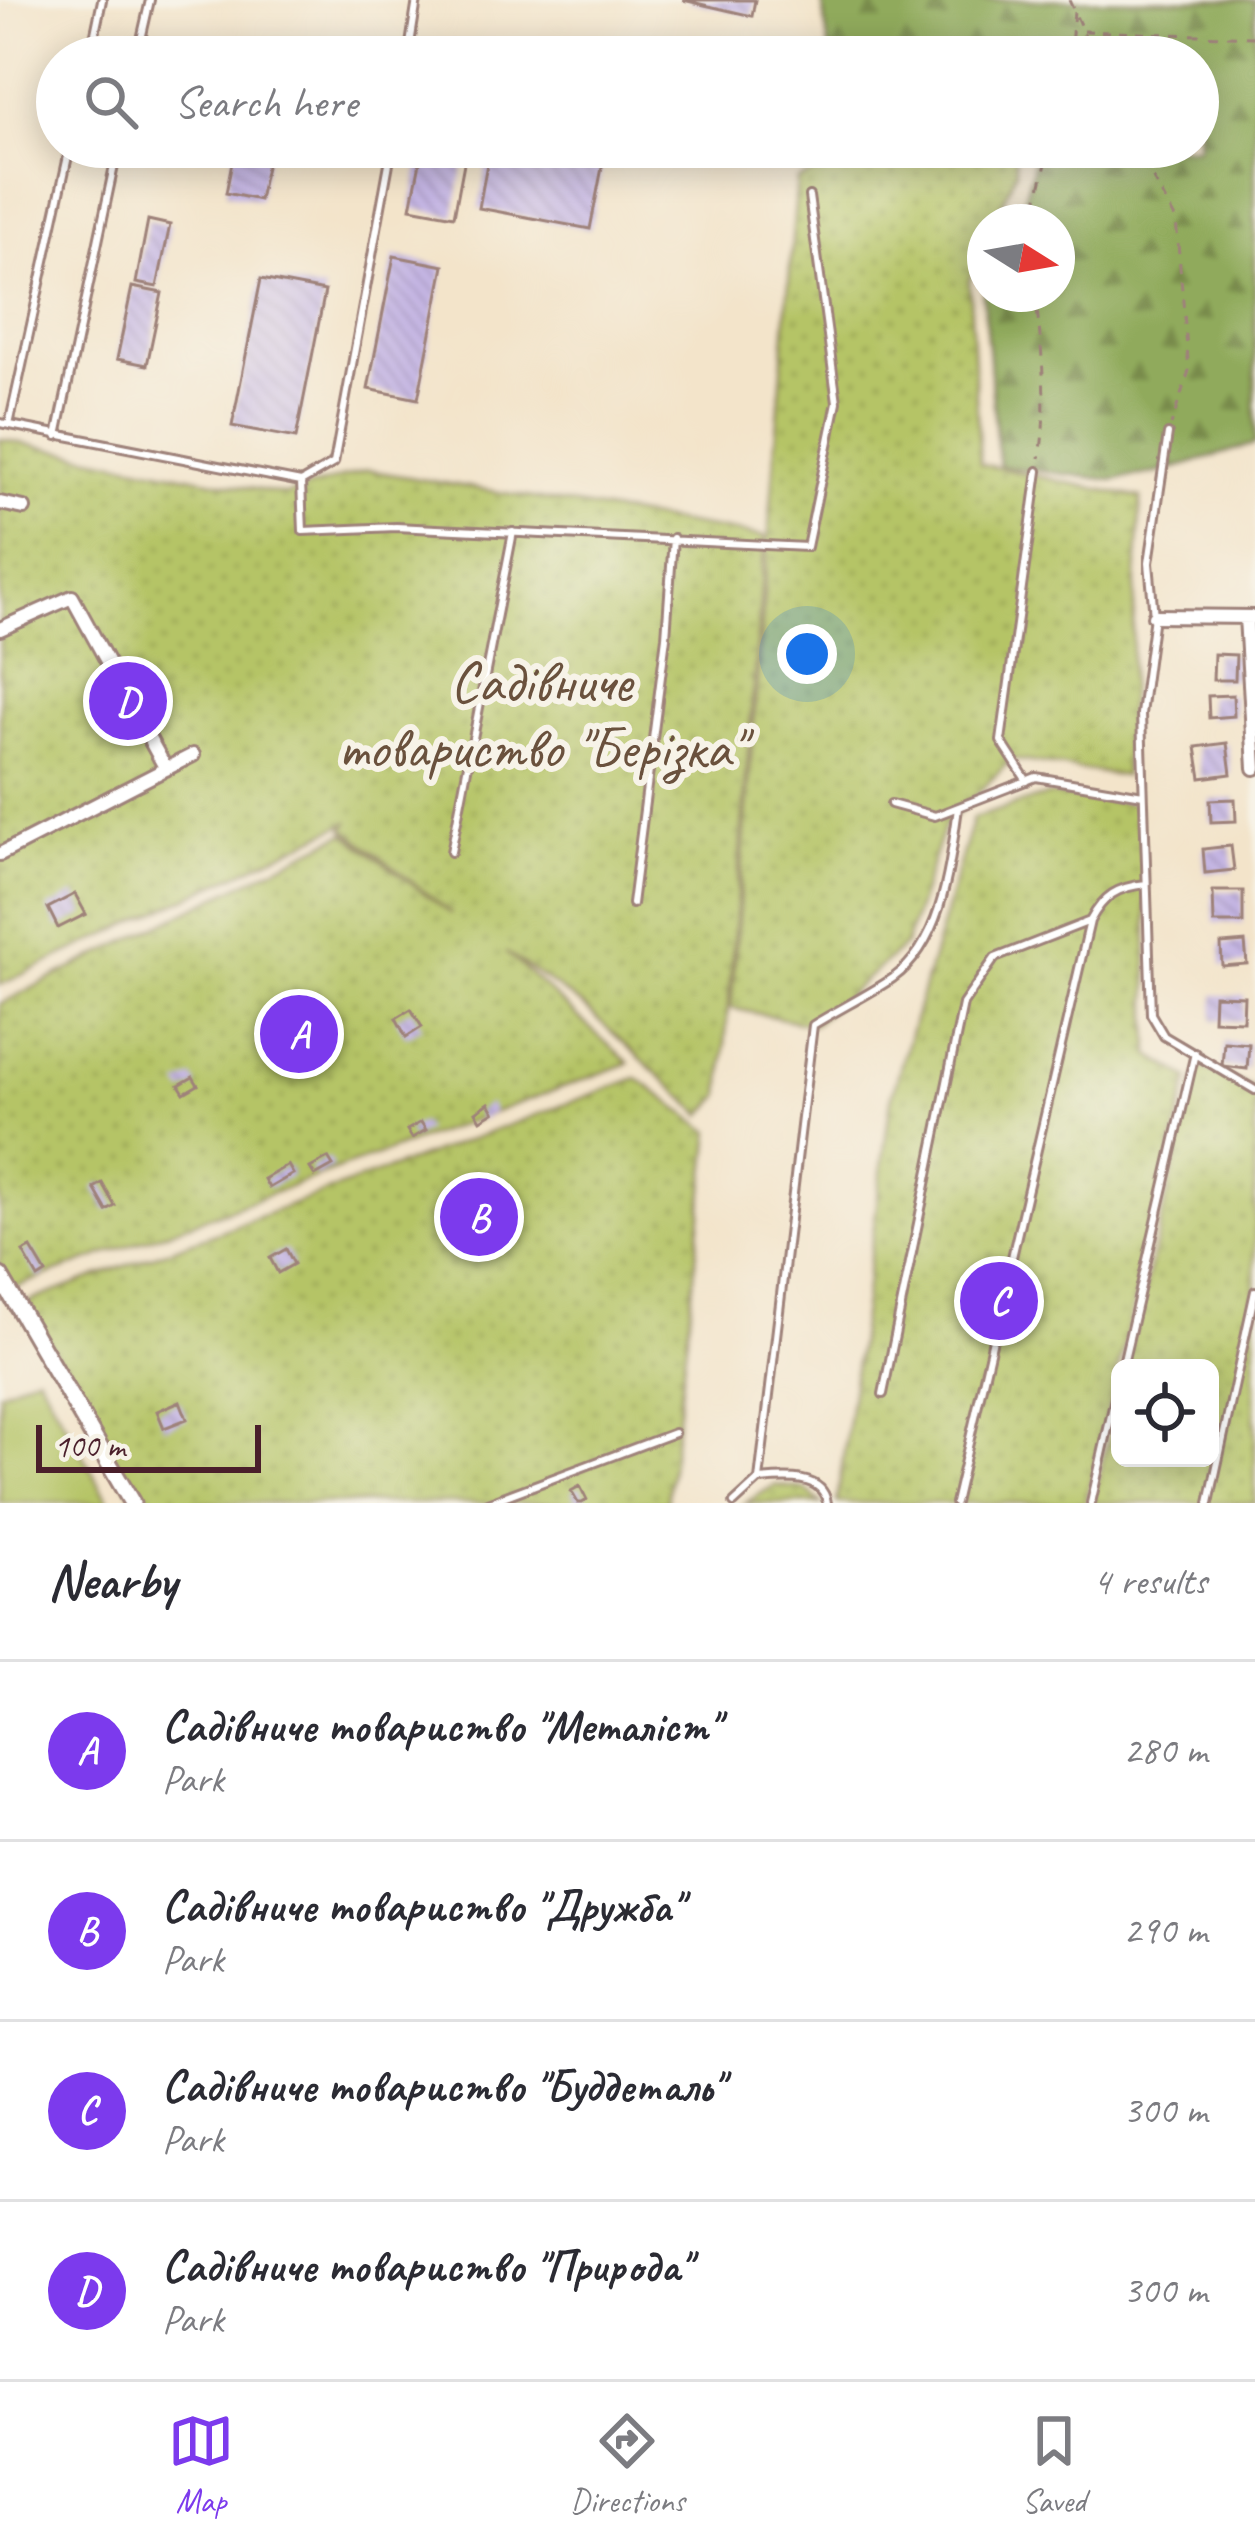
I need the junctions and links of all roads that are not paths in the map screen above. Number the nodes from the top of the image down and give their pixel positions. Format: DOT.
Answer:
graph roads {
  1 [pos="102,0"];
  2 [pos="149,0"];
  3 [pos="417,0"];
  4 [pos="94,36"];
  5 [pos="141,36"];
  6 [pos="411,36"];
  7 [pos="65,168"];
  8 [pos="114,168"];
  9 [pos="388,168"];
  10 [pos="809,196"];
  11 [pos="4,424"];
  12 [pos="1168,434"];
  13 [pos="57,436"];
  14 [pos="1038,471"];
  15 [pos="302,482"];
  16 [pos="0,503"];
  17 [pos="24,508"];
  18 [pos="513,532"];
  19 [pos="673,538"];
  20 [pos="1154,616"];
  21 [pos="1251,617"];
  22 [pos="0,629"];
  23 [pos="193,755"];
  24 [pos="1255,768"];
  25 [pos="166,769"];
  26 [pos="1027,781"];
  27 [pos="1143,795"];
  28 [pos="892,804"];
  29 [pos="958,808"];
  30 [pos="451,852"];
  31 [pos="0,854"];
  32 [pos="1146,884"];
  33 [pos="632,904"];
  34 [pos="1090,921"];
  35 [pos="1195,1053"];
  36 [pos="1255,1090"];
  37 [pos="0,1276"];
  38 [pos="1255,1291"];
  39 [pos="5,1298"];
  40 [pos="1124,1359"];
  41 [pos="884,1394"];
  42 [pos="1111,1416"];
  43 [pos="674,1433"];
  44 [pos="759,1480"];
  45 [pos="132,1503"];
  46 [pos="487,1503"];
  47 [pos="734,1503"];
  48 [pos="827,1503"];
  49 [pos="955,1503"];
  50 [pos="1091,1503"];
  51 [pos="1209,1503"];
  1 -- 4 [label="lane"];
  2 -- 5 [label="lane"];
  3 -- 6 [label="lane"];
  7 -- 11 [label="lane"];
  8 -- 13 [label="lane"];
  9 -- 15 [label="lane"];
  10 -- 19 [label="lane"];
  11 -- 13 [label="lane"];
  12 -- 20 [label="lane"];
  13 -- 15 [label="lane"];
  14 -- 26 [label="lane"];
  15 -- 18 [label="lane"];
  16 -- 17 [label="street"];
  18 -- 19 [label="lane"];
  18 -- 30 [label="lane"];
  19 -- 33 [label="lane"];
  20 -- 21 [label="street"];
  20 -- 27 [label="lane"];
  21 -- 24 [label="street"];
  22 -- 25 [label="street"];
  23 -- 25 [label="street"];
  25 -- 31 [label="street"];
  26 -- 27 [label="lane"];
  26 -- 29 [label="lane"];
  27 -- 32 [label="lane"];
  28 -- 29 [label="lane"];
  29 -- 44 [label="lane"];
  32 -- 34 [label="lane"];
  32 -- 35 [label="lane"];
  34 -- 41 [label="lane"];
  34 -- 49 [label="lane"];
  35 -- 36 [label="lane"];
  35 -- 40 [label="lane"];
  37 -- 39 [label="street"];
  38 -- 51 [label="lane"];
  39 -- 45 [label="street"];
  42 -- 50 [label="lane"];
  43 -- 46 [label="lane"];
  44 -- 47 [label="lane"];
  44 -- 48 [label="lane"];
}
